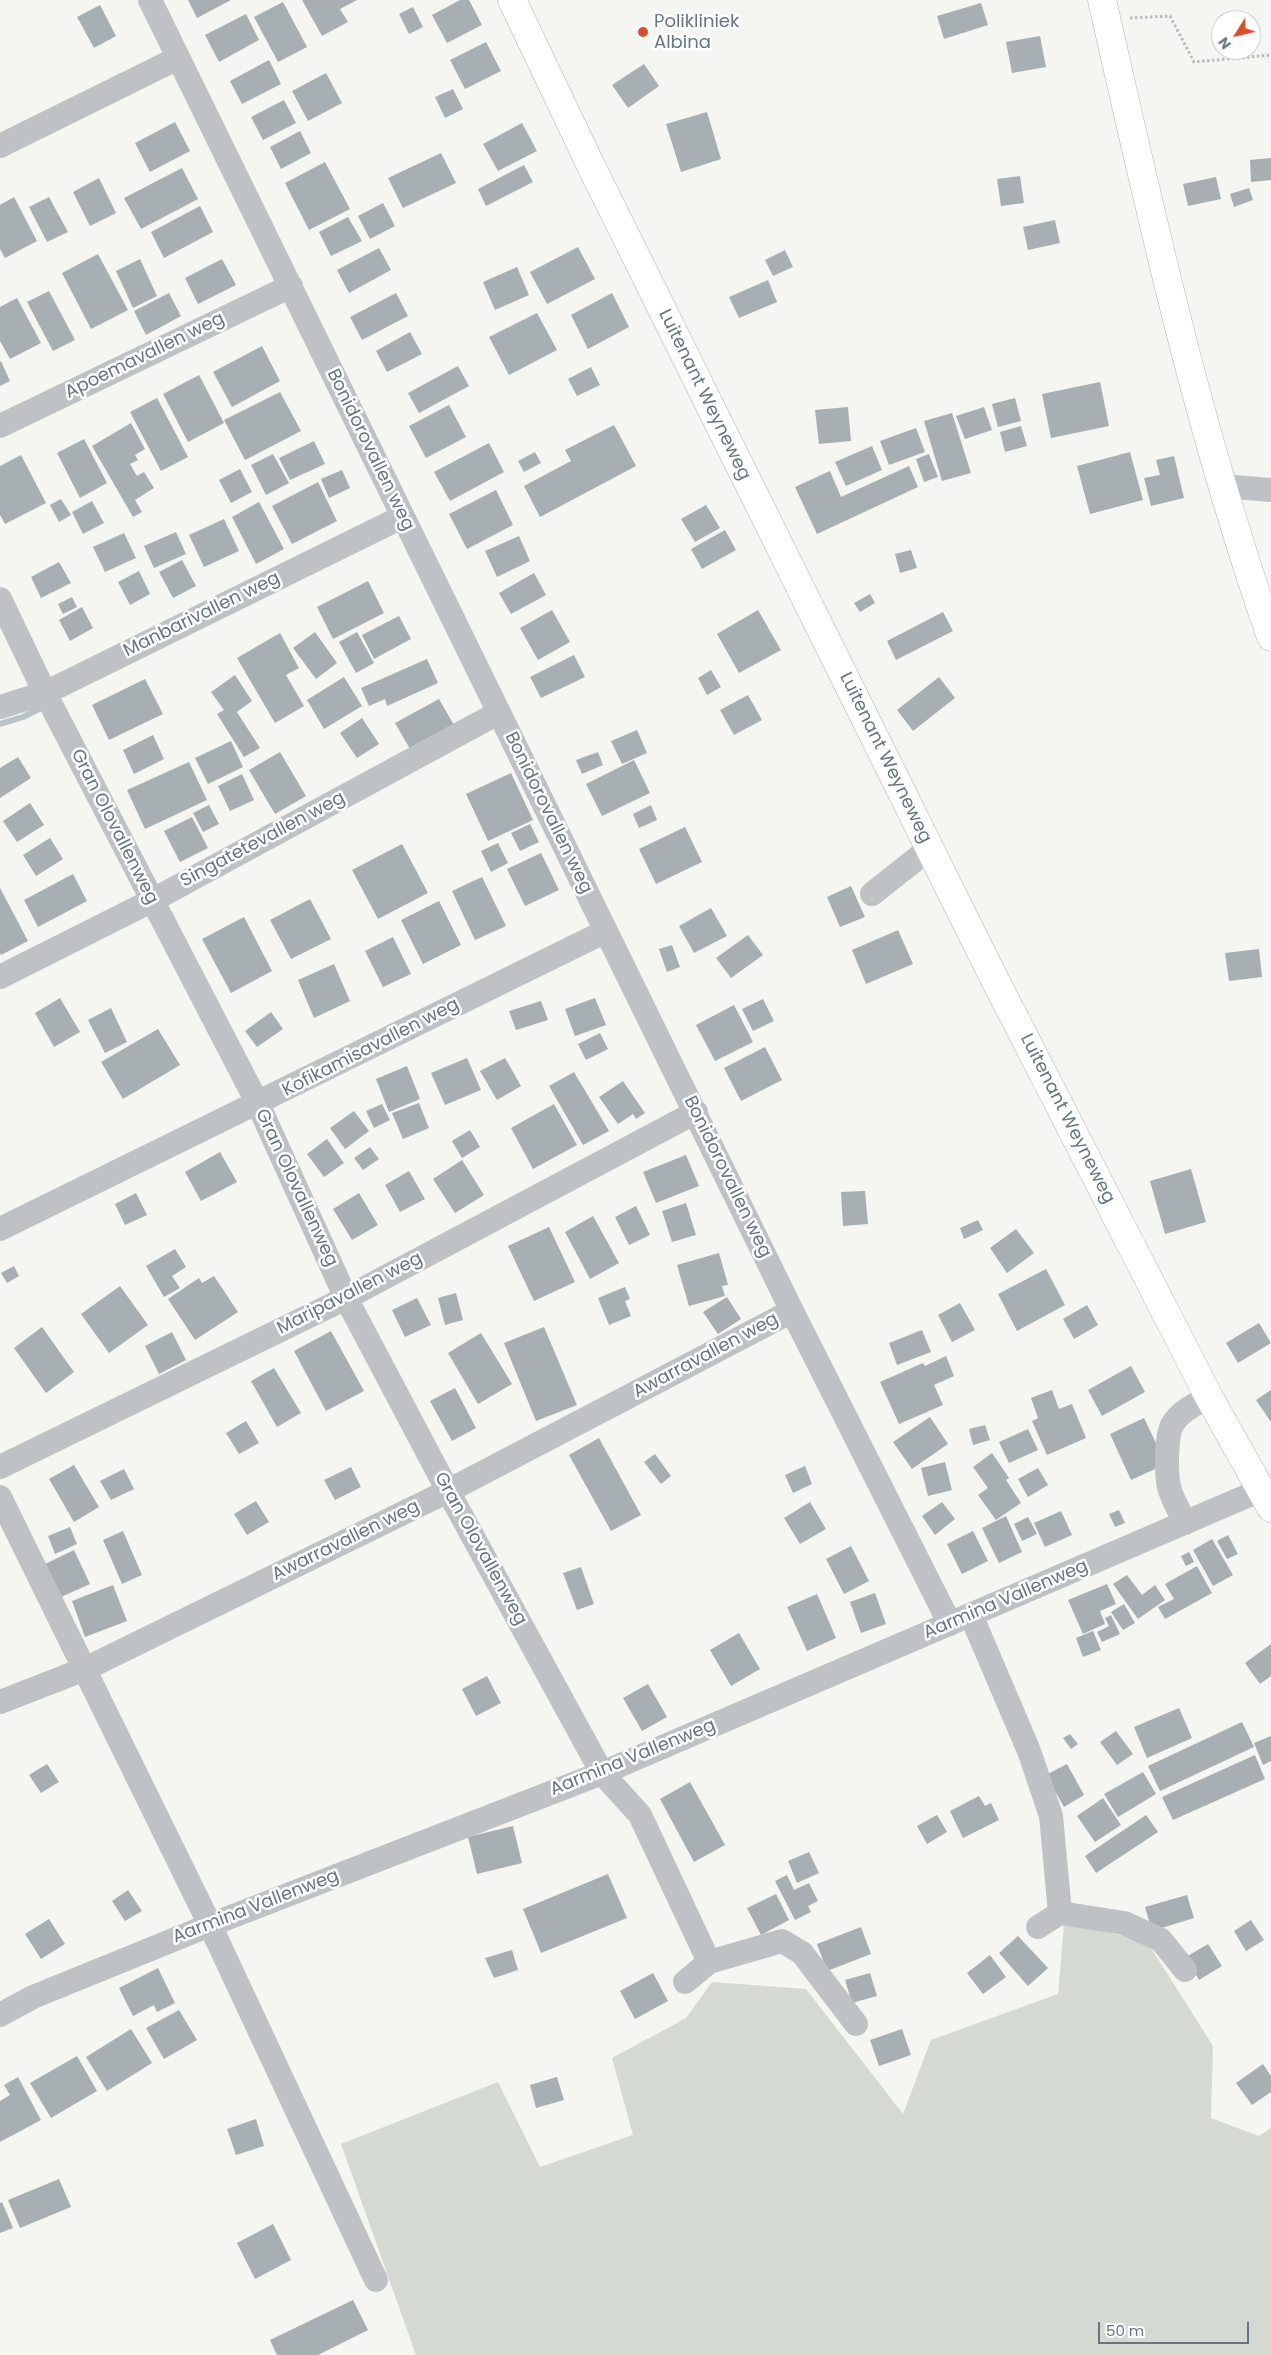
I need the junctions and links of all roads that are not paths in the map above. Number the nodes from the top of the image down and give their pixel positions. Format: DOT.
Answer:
graph roads {
  1 [pos="150,0"];
  2 [pos="512,0"];
  3 [pos="1104,10"];
  4 [pos="178,58"];
  5 [pos="0,146"];
  6 [pos="291,286"];
  7 [pos="0,426"];
  8 [pos="1222,486"];
  9 [pos="1271,490"];
  10 [pos="402,517"];
  11 [pos="0,599"];
  12 [pos="1271,637"];
  13 [pos="45,693"];
  14 [pos="0,708"];
  15 [pos="498,713"];
  16 [pos="930,848"];
  17 [pos="872,894"];
  18 [pos="152,900"];
  19 [pos="606,931"];
  20 [pos="0,978"];
  21 [pos="258,1104"];
  22 [pos="696,1112"];
  23 [pos="0,1230"];
  24 [pos="346,1298"];
  25 [pos="792,1311"];
  26 [pos="1210,1397"];
  27 [pos="0,1467"];
  28 [pos="448,1491"];
  29 [pos="0,1498"];
  30 [pos="1266,1499"];
  31 [pos="1186,1523"];
  32 [pos="960,1620"];
  33 [pos="85,1669"];
  34 [pos="0,1702"];
  35 [pos="602,1772"];
  36 [pos="1060,1913"];
  37 [pos="210,1925"];
  38 [pos="1038,1927"];
  39 [pos="709,1962"];
  40 [pos="1185,1970"];
  41 [pos="685,1982"];
  42 [pos="0,2015"];
  43 [pos="856,2024"];
  44 [pos="376,2280"];
  1 -- 4 [label="street, Bonidorovallen weg"];
  2 -- 16 [label="main road, Luitenant Weyneweg"];
  3 -- 8 [label="main road"];
  4 -- 5 [label="street"];
  4 -- 6 [label="street, Bonidorovallen weg"];
  6 -- 7 [label="street, Apoemavallen weg"];
  6 -- 10 [label="street, Bonidorovallen weg"];
  8 -- 9 [label="street"];
  8 -- 12 [label="main road"];
  10 -- 13 [label="street, Manbarivallen weg"];
  10 -- 15 [label="street, Bonidorovallen weg"];
  11 -- 13 [label="street, Gran Olovallenweg"];
  13 -- 14 [label="street, Manbarivallen weg"];
  13 -- 18 [label="street, Gran Olovallenweg"];
  15 -- 18 [label="street, Singatetevallen weg"];
  15 -- 19 [label="street, Bonidorovallen weg"];
  16 -- 17 [label="street"];
  16 -- 26 [label="main road, Luitenant Weyneweg"];
  18 -- 20 [label="street, Singatetevallen weg"];
  18 -- 21 [label="street, Gran Olovallenweg"];
  19 -- 21 [label="street, Kofikamisavallen weg"];
  19 -- 22 [label="street, Bonidorovallen weg"];
  21 -- 23 [label="street, Kofikamisavallen weg"];
  21 -- 24 [label="street, Gran Olovallenweg"];
  22 -- 24 [label="street, Maripavallen weg"];
  22 -- 25 [label="street, Bonidorovallen weg"];
  24 -- 27 [label="street, Maripavallen weg"];
  24 -- 28 [label="street, Gran Olovallenweg"];
  25 -- 28 [label="street, Awarravallen weg"];
  25 -- 32 [label="street, Bonidorovallen weg"];
  26 -- 30 [label="main road, Luitenant Weyneweg"];
  26 -- 31 [label="street"];
  28 -- 33 [label="street, Awarravallen weg"];
  28 -- 35 [label="street, Gran Olovallenweg"];
  29 -- 33 [label="street"];
  30 -- 31 [label="street, Aarmina Vallenweg"];
  31 -- 32 [label="street, Aarmina Vallenweg"];
  32 -- 35 [label="street, Aarmina Vallenweg"];
  32 -- 36 [label="street, Bonidorovallen weg"];
  33 -- 34 [label="street, Awarravallen weg"];
  33 -- 37 [label="street"];
  35 -- 37 [label="street, Aarmina Vallenweg"];
  35 -- 39 [label="street, Gran Olovallenweg"];
  36 -- 38 [label="street"];
  36 -- 40 [label="street"];
  37 -- 42 [label="street, Aarmina Vallenweg"];
  37 -- 44 [label="street"];
  39 -- 41 [label="street"];
  39 -- 43 [label="street"];
}
